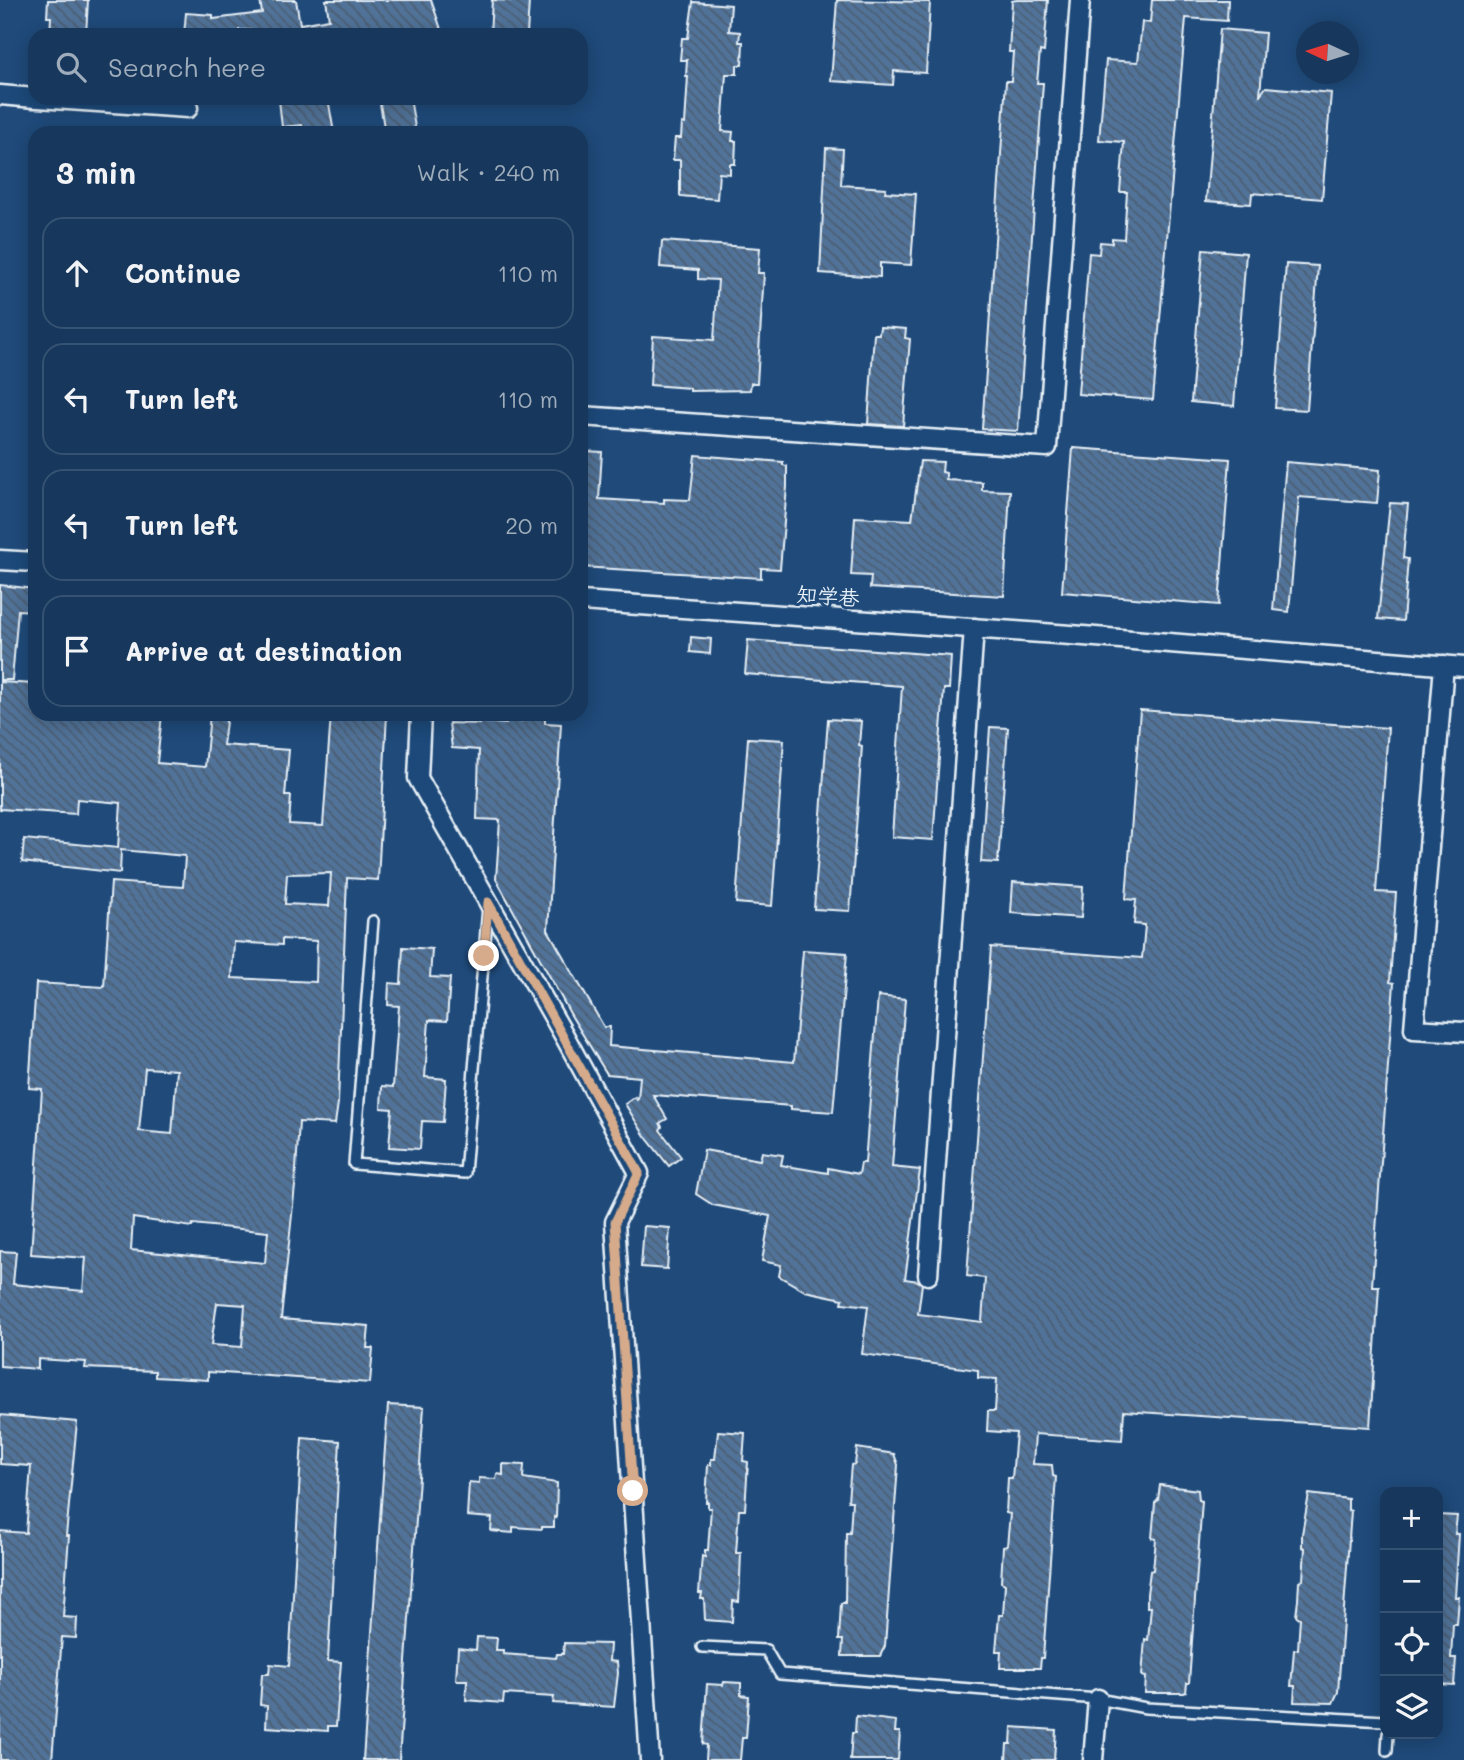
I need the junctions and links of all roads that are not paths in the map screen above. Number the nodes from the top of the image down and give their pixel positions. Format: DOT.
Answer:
graph roads {
  1 [pos="1080,0"];
  2 [pos="0,95"];
  3 [pos="28,97"];
  4 [pos="143,105"];
  5 [pos="188,108"];
  6 [pos="588,416"];
  7 [pos="0,560"];
  8 [pos="28,562"];
  9 [pos="588,600"];
  10 [pos="974,628"];
  11 [pos="1444,665"];
  12 [pos="1464,667"];
  13 [pos="421,721"];
  14 [pos="488,902"];
  15 [pos="373,922"];
  16 [pos="1464,1032"];
  17 [pos="928,1275"];
  18 [pos="702,1647"];
  19 [pos="1098,1699"];
  20 [pos="1380,1721"];
  21 [pos="1388,1739"];
  22 [pos="1387,1751"];
  23 [pos="650,1760"];
  24 [pos="1093,1760"];
  1 -- 6 [label="street"];
  2 -- 3 [label="street"];
  4 -- 5 [label="street"];
  7 -- 8 [label="street"];
  9 -- 10 [label="street, 知学巷"];
  10 -- 11 [label="street, 知学巷"];
  10 -- 17 [label="street"];
  11 -- 12 [label="street, 知学巷"];
  11 -- 16 [label="street"];
  13 -- 14 [label="street"];
  14 -- 15 [label="lane"];
  14 -- 23 [label="street"];
  18 -- 19 [label="lane"];
  19 -- 20 [label="lane"];
  19 -- 24 [label="street"];
  21 -- 22 [label="lane"];
}
